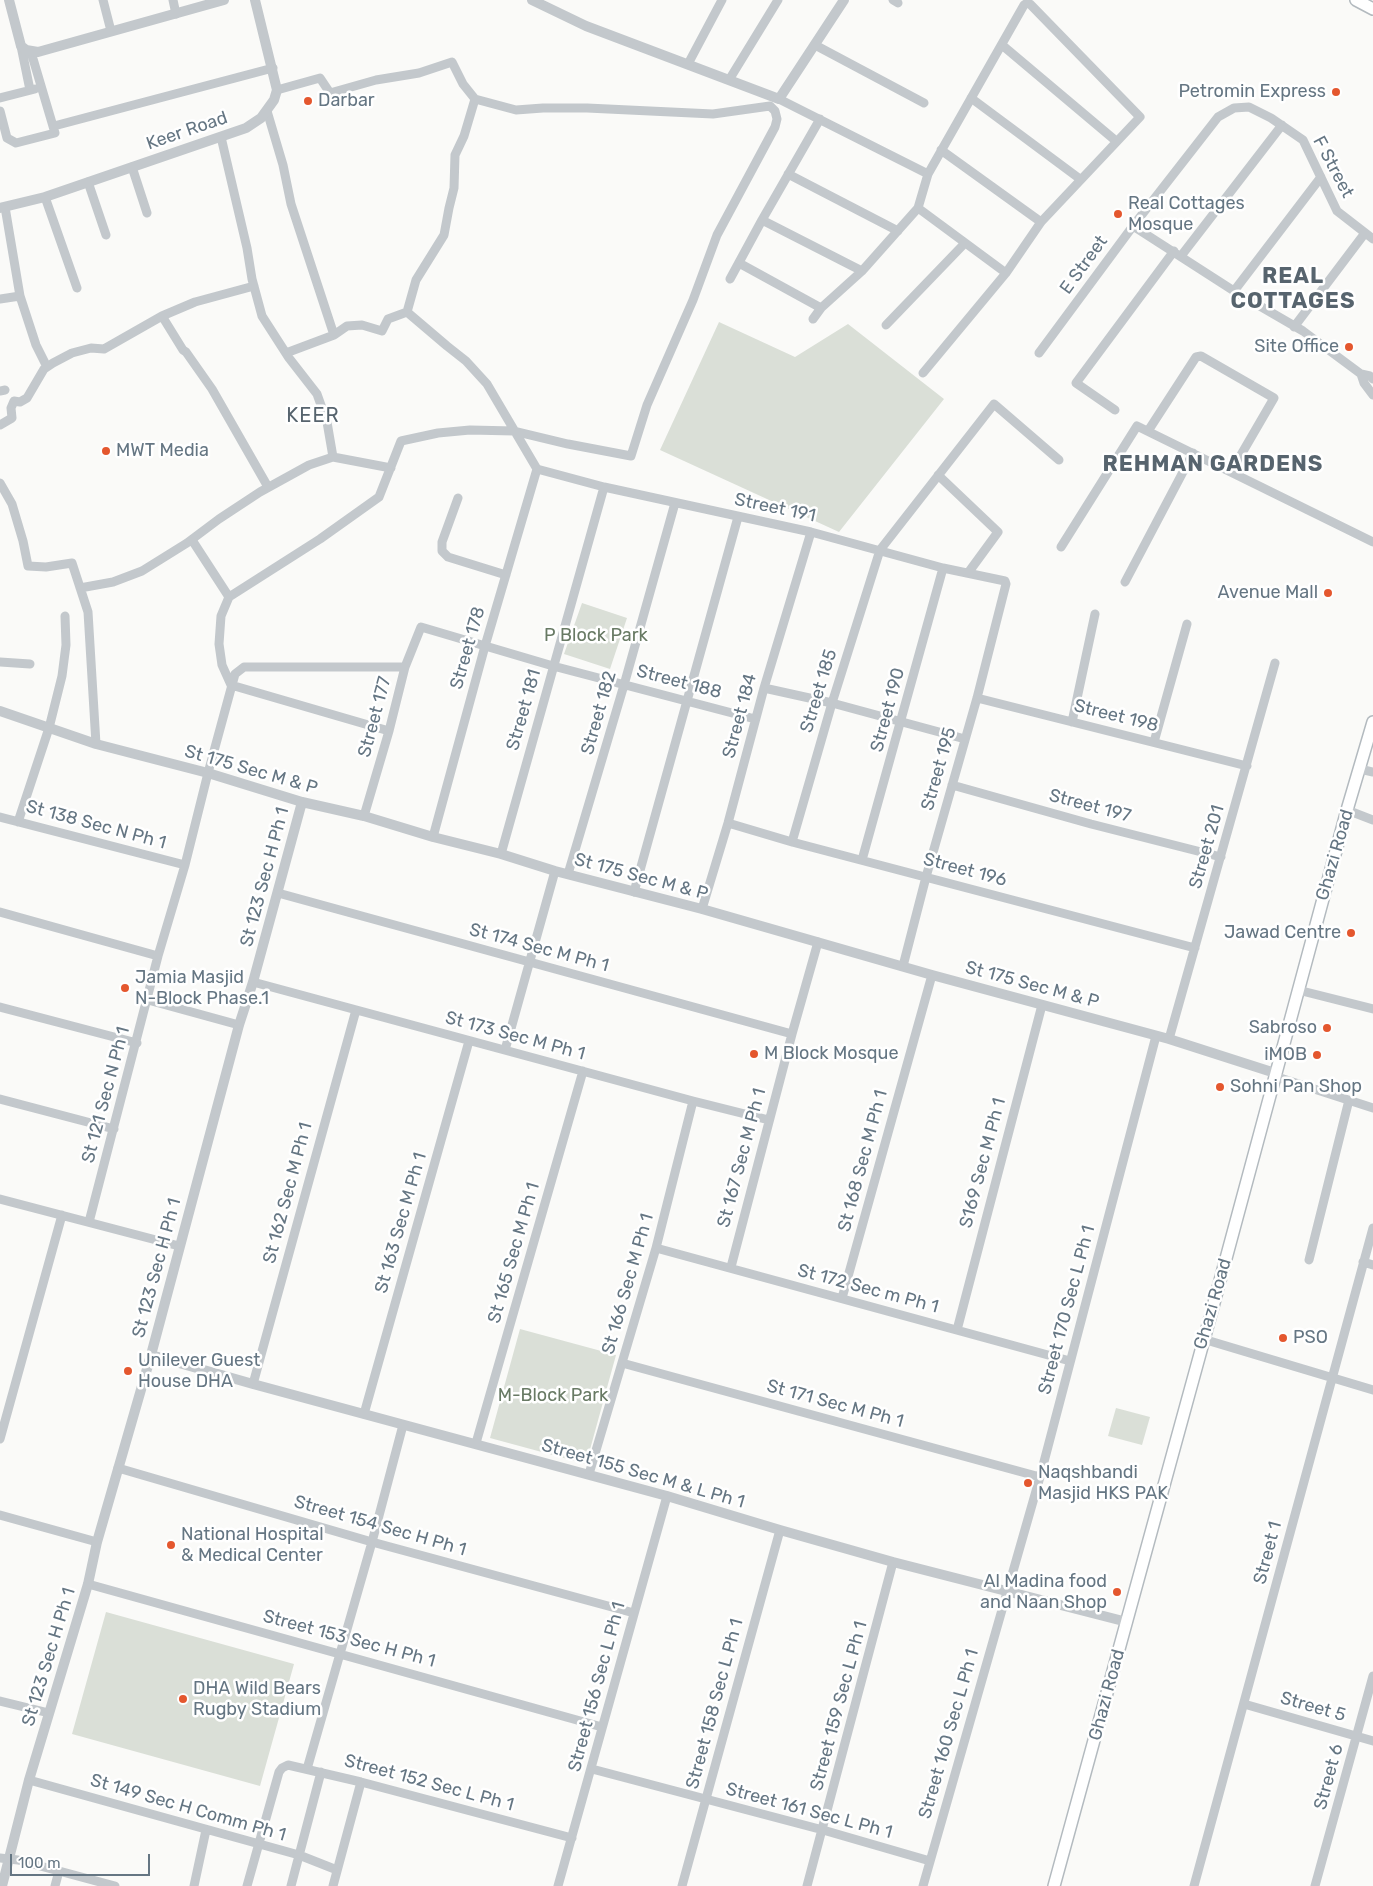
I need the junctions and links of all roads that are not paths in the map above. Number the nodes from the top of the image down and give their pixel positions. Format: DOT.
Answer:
graph roads {
  1 [pos="9,0"];
  2 [pos="104,0"];
  3 [pos="173,0"];
  4 [pos="224,0"];
  5 [pos="255,0"];
  6 [pos="532,0"];
  7 [pos="722,0"];
  8 [pos="778,0"];
  9 [pos="844,0"];
  10 [pos="1356,0"];
  11 [pos="1373,9"];
  12 [pos="176,14"];
  13 [pos="112,31"];
  14 [pos="815,45"];
  15 [pos="1002,45"];
  16 [pos="21,46"];
  17 [pos="31,52"];
  18 [pos="688,64"];
  19 [pos="273,68"];
  20 [pos="729,80"];
  21 [pos="42,88"];
  22 [pos="30,90"];
  23 [pos="278,90"];
  24 [pos="0,98"];
  25 [pos="971,98"];
  26 [pos="475,99"];
  27 [pos="779,99"];
  28 [pos="924,103"];
  29 [pos="1234,108"];
  30 [pos="0,111"];
  31 [pos="267,111"];
  32 [pos="820,119"];
  33 [pos="1282,125"];
  34 [pos="54,126"];
  35 [pos="221,137"];
  36 [pos="1116,141"];
  37 [pos="941,150"];
  38 [pos="132,167"];
  39 [pos="788,174"];
  40 [pos="928,174"];
  41 [pos="1321,177"];
  42 [pos="1080,179"];
  43 [pos="88,182"];
  44 [pos="45,197"];
  45 [pos="2,207"];
  46 [pos="918,208"];
  47 [pos="147,213"];
  48 [pos="762,220"];
  49 [pos="1041,222"];
  50 [pos="1133,226"];
  51 [pos="898,231"];
  52 [pos="106,235"];
  53 [pos="1369,236"];
  54 [pos="964,243"];
  55 [pos="1178,254"];
  56 [pos="739,263"];
  57 [pos="862,271"];
  58 [pos="1006,273"];
  59 [pos="730,279"];
  60 [pos="254,286"];
  61 [pos="77,288"];
  62 [pos="1234,291"];
  63 [pos="20,296"];
  64 [pos="0,299"];
  65 [pos="821,308"];
  66 [pos="407,312"];
  67 [pos="162,316"];
  68 [pos="813,319"];
  69 [pos="886,326"];
  70 [pos="1294,327"];
  71 [pos="334,335"];
  72 [pos="286,353"];
  73 [pos="1039,353"];
  74 [pos="47,367"];
  75 [pos="924,373"];
  76 [pos="1361,374"];
  77 [pos="1373,380"];
  78 [pos="1373,395"];
  79 [pos="1115,410"];
  80 [pos="0,425"];
  81 [pos="514,431"];
  82 [pos="1148,431"];
  83 [pos="1193,453"];
  84 [pos="333,456"];
  85 [pos="1059,460"];
  86 [pos="391,468"];
  87 [pos="537,469"];
  88 [pos="1231,472"];
  89 [pos="938,475"];
  90 [pos="0,483"];
  91 [pos="268,487"];
  92 [pos="604,487"];
  93 [pos="458,498"];
  94 [pos="674,503"];
  95 [pos="738,517"];
  96 [pos="811,532"];
  97 [pos="192,540"];
  98 [pos="1373,542"];
  99 [pos="1061,547"];
  100 [pos="880,550"];
  101 [pos="943,568"];
  102 [pos="968,573"];
  103 [pos="506,575"];
  104 [pos="1005,581"];
  105 [pos="1125,582"];
  106 [pos="80,588"];
  107 [pos="229,597"];
  108 [pos="1095,614"];
  109 [pos="65,616"];
  110 [pos="1187,624"];
  111 [pos="421,627"];
  112 [pos="485,646"];
  113 [pos="0,662"];
  114 [pos="1276,663"];
  115 [pos="30,664"];
  116 [pos="553,666"];
  117 [pos="405,667"];
  118 [pos="231,685"];
  119 [pos="624,685"];
  120 [pos="764,688"];
  121 [pos="977,698"];
  122 [pos="688,702"];
  123 [pos="832,703"];
  124 [pos="0,711"];
  125 [pos="755,719"];
  126 [pos="902,722"];
  127 [pos="1072,722"];
  128 [pos="1373,722"];
  129 [pos="49,728"];
  130 [pos="389,731"];
  131 [pos="965,739"];
  132 [pos="1154,742"];
  133 [pos="96,744"];
  134 [pos="1247,766"];
  135 [pos="1360,770"];
  136 [pos="1373,772"];
  137 [pos="208,773"];
  138 [pos="952,785"];
  139 [pos="302,802"];
  140 [pos="1347,810"];
  141 [pos="364,816"];
  142 [pos="0,817"];
  143 [pos="1373,820"];
  144 [pos="18,822"];
  145 [pos="728,823"];
  146 [pos="433,837"];
  147 [pos="792,842"];
  148 [pos="501,854"];
  149 [pos="1221,857"];
  150 [pos="862,860"];
  151 [pos="185,865"];
  152 [pos="555,871"];
  153 [pos="568,874"];
  154 [pos="926,876"];
  155 [pos="634,892"];
  156 [pos="278,893"];
  157 [pos="702,909"];
  158 [pos="0,912"];
  159 [pos="818,942"];
  160 [pos="1194,948"];
  161 [pos="158,956"];
  162 [pos="530,962"];
  163 [pos="904,966"];
  164 [pos="932,974"];
  165 [pos="253,982"];
  166 [pos="1298,990"];
  167 [pos="148,1000"];
  168 [pos="1042,1005"];
  169 [pos="0,1007"];
  170 [pos="1373,1009"];
  171 [pos="356,1010"];
  172 [pos="239,1025"];
  173 [pos="792,1034"];
  174 [pos="1156,1036"];
  175 [pos="1169,1039"];
  176 [pos="468,1041"];
  177 [pos="137,1043"];
  178 [pos="505,1050"];
  179 [pos="583,1071"];
  180 [pos="1274,1075"];
  181 [pos="0,1099"];
  182 [pos="1349,1100"];
  183 [pos="693,1102"];
  184 [pos="1373,1108"];
  185 [pos="769,1120"];
  186 [pos="114,1129"];
  187 [pos="0,1199"];
  188 [pos="62,1215"];
  189 [pos="89,1222"];
  190 [pos="1373,1228"];
  191 [pos="179,1246"];
  192 [pos="656,1248"];
  193 [pos="1309,1260"];
  194 [pos="1363,1262"];
  195 [pos="1373,1265"];
  196 [pos="731,1268"];
  197 [pos="842,1298"];
  198 [pos="957,1330"];
  199 [pos="1203,1339"];
  200 [pos="151,1355"];
  201 [pos="1070,1361"];
  202 [pos="622,1363"];
  203 [pos="1332,1379"];
  204 [pos="253,1384"];
  205 [pos="1373,1390"];
  206 [pos="364,1414"];
  207 [pos="403,1425"];
  208 [pos="0,1439"];
  209 [pos="476,1444"];
  210 [pos="118,1468"];
  211 [pos="589,1474"];
  212 [pos="1040,1477"];
  213 [pos="667,1496"];
  214 [pos="0,1515"];
  215 [pos="780,1530"];
  216 [pos="98,1542"];
  217 [pos="372,1542"];
  218 [pos="893,1562"];
  219 [pos="88,1584"];
  220 [pos="1007,1592"];
  221 [pos="634,1613"];
  222 [pos="1127,1622"];
  223 [pos="340,1653"];
  224 [pos="1373,1676"];
  225 [pos="0,1701"];
  226 [pos="1244,1704"];
  227 [pos="49,1714"];
  228 [pos="602,1727"];
  229 [pos="1356,1736"];
  230 [pos="1373,1741"];
  231 [pos="307,1768"];
  232 [pos="592,1770"];
  233 [pos="320,1772"];
  234 [pos="29,1780"];
  235 [pos="361,1782"];
  236 [pos="705,1799"];
  237 [pos="206,1830"];
  238 [pos="823,1830"];
  239 [pos="572,1838"];
  240 [pos="258,1845"];
  241 [pos="299,1856"];
  242 [pos="4,1859"];
  243 [pos="930,1861"];
  244 [pos="337,1870"];
  245 [pos="59,1871"];
  246 [pos="2,1886"];
  247 [pos="55,1886"];
  248 [pos="115,1886"];
  249 [pos="194,1886"];
  250 [pos="247,1886"];
  251 [pos="291,1886"];
  252 [pos="333,1886"];
  253 [pos="558,1886"];
  254 [pos="682,1886"];
  255 [pos="807,1886"];
  256 [pos="923,1886"];
  257 [pos="1054,1886"];
  258 [pos="1194,1886"];
  259 [pos="1316,1886"];
  1 -- 16 [label="street"];
  2 -- 13 [label="street"];
  3 -- 12 [label="street"];
  4 -- 12 [label="street"];
  5 -- 19 [label="street"];
  6 -- 18 [label="street"];
  7 -- 18 [label="street"];
  8 -- 20 [label="street"];
  9 -- 14 [label="street"];
  10 -- 11 [label="main road"];
  12 -- 13 [label="street"];
  13 -- 17 [label="street"];
  14 -- 27 [label="street"];
  14 -- 28 [label="street"];
  15 -- 25 [label="street"];
  15 -- 36 [label="street"];
  15 -- 36 [label="street"];
  16 -- 17 [label="street"];
  16 -- 22 [label="street"];
  17 -- 21 [label="street"];
  18 -- 20 [label="street"];
  19 -- 23 [label="street"];
  19 -- 34 [label="street"];
  20 -- 27 [label="street"];
  21 -- 22 [label="street"];
  21 -- 34 [label="street"];
  22 -- 24 [label="street"];
  23 -- 26 [label="street"];
  23 -- 31 [label="street, Keer Road"];
  25 -- 37 [label="street"];
  25 -- 42 [label="street"];
  26 -- 66 [label="street"];
  26 -- 81 [label="street"];
  27 -- 32 [label="street"];
  29 -- 33 [label="street, F Street"];
  29 -- 50 [label="street, E Street"];
  30 -- 34 [label="street"];
  31 -- 35 [label="street, Keer Road"];
  31 -- 71 [label="street"];
  32 -- 39 [label="street"];
  32 -- 40 [label="street"];
  33 -- 41 [label="street, F Street"];
  33 -- 55 [label="street"];
  35 -- 38 [label="street, Keer Road"];
  35 -- 60 [label="street"];
  36 -- 42 [label="street"];
  37 -- 40 [label="street"];
  37 -- 49 [label="street"];
  38 -- 43 [label="street, Keer Road"];
  38 -- 47 [label="street"];
  39 -- 48 [label="street"];
  39 -- 51 [label="street"];
  40 -- 46 [label="street"];
  41 -- 53 [label="street, F Street"];
  41 -- 62 [label="street"];
  42 -- 49 [label="street"];
  43 -- 44 [label="street, Keer Road"];
  43 -- 52 [label="street"];
  44 -- 45 [label="street, Keer Road"];
  44 -- 61 [label="street"];
  45 -- 63 [label="street"];
  46 -- 51 [label="street"];
  46 -- 54 [label="street"];
  48 -- 56 [label="street"];
  48 -- 57 [label="street"];
  49 -- 58 [label="street"];
  50 -- 55 [label="street"];
  50 -- 73 [label="street, E Street"];
  51 -- 57 [label="street"];
  53 -- 70 [label="street"];
  54 -- 58 [label="street"];
  54 -- 69 [label="street"];
  55 -- 62 [label="street"];
  55 -- 79 [label="street"];
  56 -- 59 [label="street"];
  56 -- 65 [label="street"];
  57 -- 65 [label="street"];
  58 -- 75 [label="street"];
  60 -- 67 [label="street"];
  60 -- 72 [label="street"];
  62 -- 70 [label="street"];
  63 -- 64 [label="street"];
  63 -- 74 [label="street"];
  65 -- 68 [label="street"];
  66 -- 71 [label="street"];
  66 -- 81 [label="street"];
  67 -- 74 [label="street"];
  67 -- 91 [label="street"];
  70 -- 76 [label="street"];
  71 -- 72 [label="street"];
  72 -- 84 [label="street"];
  74 -- 80 [label="street"];
  76 -- 77 [label="street"];
  76 -- 78 [label="street"];
  81 -- 86 [label="street"];
  81 -- 87 [label="street"];
  82 -- 83 [label="street"];
  82 -- 88 [label="street"];
  82 -- 99 [label="street"];
  83 -- 88 [label="street"];
  83 -- 105 [label="street"];
  84 -- 86 [label="street"];
  84 -- 91 [label="street"];
  85 -- 89 [label="street"];
  86 -- 107 [label="street"];
  87 -- 92 [label="street, Street 191"];
  87 -- 103 [label="street, Street 178"];
  88 -- 98 [label="street"];
  89 -- 100 [label="street"];
  89 -- 102 [label="street"];
  90 -- 106 [label="street"];
  91 -- 97 [label="street"];
  92 -- 94 [label="street, Street 191"];
  92 -- 116 [label="street, Street 181"];
  93 -- 103 [label="street"];
  94 -- 95 [label="street, Street 191"];
  94 -- 119 [label="street, Street 182"];
  95 -- 96 [label="street, Street 191"];
  95 -- 122 [label="street"];
  96 -- 100 [label="street, Street 191"];
  96 -- 120 [label="street, Street 184"];
  97 -- 106 [label="street"];
  97 -- 107 [label="street"];
  100 -- 101 [label="street, Street 191"];
  100 -- 123 [label="street, Street 185"];
  101 -- 102 [label="street, Street 191"];
  101 -- 126 [label="street, Street 190"];
  102 -- 104 [label="street, Street 191"];
  103 -- 112 [label="street, Street 178"];
  104 -- 121 [label="street, Street 195"];
  106 -- 133 [label="street"];
  107 -- 118 [label="street"];
  108 -- 127 [label="street"];
  109 -- 129 [label="street"];
  110 -- 132 [label="street"];
  111 -- 112 [label="street, Street 188"];
  111 -- 117 [label="street, Street 177"];
  112 -- 116 [label="street, Street 188"];
  112 -- 146 [label="street, Street 178"];
  113 -- 115 [label="street"];
  114 -- 134 [label="street, Street 201"];
  116 -- 119 [label="street, Street 188"];
  116 -- 148 [label="street, Street 181"];
  117 -- 118 [label="street"];
  117 -- 130 [label="street, Street 177"];
  118 -- 130 [label="street"];
  118 -- 137 [label="street, St 121 Sec N Ph 1"];
  119 -- 122 [label="street, Street 188"];
  119 -- 153 [label="street, Street 182"];
  120 -- 123 [label="street"];
  120 -- 125 [label="street, Street 184"];
  121 -- 127 [label="street, Street 198"];
  121 -- 131 [label="street, Street 195"];
  122 -- 125 [label="street, Street 188"];
  122 -- 155 [label="street"];
  123 -- 126 [label="street"];
  123 -- 147 [label="street, Street 185"];
  124 -- 129 [label="street, St 175 Sec M & P"];
  125 -- 145 [label="street, Street 184"];
  126 -- 131 [label="street"];
  126 -- 150 [label="street, Street 190"];
  127 -- 132 [label="street, Street 198"];
  128 -- 135 [label="main road, Ghazi Road"];
  129 -- 133 [label="street, St 175 Sec M & P"];
  129 -- 144 [label="street"];
  130 -- 141 [label="street, Street 177"];
  131 -- 138 [label="street, Street 195"];
  132 -- 134 [label="street, Street 198"];
  133 -- 137 [label="street, St 175 Sec M & P"];
  134 -- 149 [label="street, Street 201"];
  135 -- 136 [label="street"];
  135 -- 140 [label="main road, Ghazi Road"];
  137 -- 139 [label="street, St 175 Sec M & P"];
  137 -- 151 [label="street, St 121 Sec N Ph 1"];
  138 -- 149 [label="street, Street 197"];
  138 -- 154 [label="street, Street 195"];
  139 -- 141 [label="street, St 175 Sec M & P"];
  139 -- 156 [label="street, St 123 Sec H Ph 1"];
  140 -- 143 [label="street"];
  140 -- 166 [label="main road, Ghazi Road"];
  141 -- 146 [label="street, St 175 Sec M & P"];
  142 -- 144 [label="street, St 138 Sec N Ph 1"];
  144 -- 151 [label="street, St 138 Sec N Ph 1"];
  145 -- 147 [label="street, Street 196"];
  145 -- 157 [label="street, Street 184"];
  146 -- 148 [label="street, St 175 Sec M & P"];
  147 -- 150 [label="street, Street 196"];
  148 -- 152 [label="street, St 175 Sec M & P"];
  149 -- 160 [label="street, Street 201"];
  150 -- 154 [label="street, Street 196"];
  151 -- 161 [label="street, St 121 Sec N Ph 1"];
  152 -- 153 [label="street, St 175 Sec M & P"];
  152 -- 162 [label="street"];
  153 -- 155 [label="street, St 175 Sec M & P"];
  154 -- 160 [label="street, Street 196"];
  154 -- 163 [label="street, Street 195"];
  155 -- 157 [label="street, St 175 Sec M & P"];
  156 -- 162 [label="street, St 174 Sec M Ph 1"];
  156 -- 165 [label="street, St 123 Sec H Ph 1"];
  157 -- 159 [label="street, St 175 Sec M & P"];
  158 -- 161 [label="street"];
  159 -- 163 [label="street, St 175 Sec M & P"];
  159 -- 173 [label="street, St 167 Sec M Ph 1"];
  160 -- 175 [label="street, Street 201"];
  161 -- 167 [label="street, St 121 Sec N Ph 1"];
  162 -- 173 [label="street, St 174 Sec M Ph 1"];
  162 -- 178 [label="street"];
  163 -- 164 [label="street, St 175 Sec M & P"];
  164 -- 168 [label="street, St 175 Sec M & P"];
  164 -- 197 [label="street, St 168 Sec M Ph 1"];
  165 -- 171 [label="street, St 173 Sec M Ph 1"];
  165 -- 172 [label="street, St 123 Sec H Ph 1"];
  166 -- 170 [label="street"];
  166 -- 180 [label="main road, Ghazi Road"];
  167 -- 172 [label="street"];
  167 -- 177 [label="street, St 121 Sec N Ph 1"];
  168 -- 174 [label="street, St 175 Sec M & P"];
  168 -- 198 [label="street, S169 Sec M Ph 1"];
  169 -- 177 [label="street"];
  171 -- 176 [label="street, St 173 Sec M Ph 1"];
  171 -- 204 [label="street, St 162 Sec M Ph 1"];
  172 -- 191 [label="street, St 123 Sec H Ph 1"];
  173 -- 185 [label="street, St 167 Sec M Ph 1"];
  174 -- 175 [label="street, St 175 Sec M & P"];
  174 -- 201 [label="street, Street 170 Sec L Ph 1"];
  175 -- 180 [label="street, St 175 Sec M & P"];
  176 -- 178 [label="street, St 173 Sec M Ph 1"];
  176 -- 206 [label="street, St 163 Sec M Ph 1"];
  177 -- 186 [label="street, St 121 Sec N Ph 1"];
  178 -- 179 [label="street, St 173 Sec M Ph 1"];
  179 -- 183 [label="street, St 173 Sec M Ph 1"];
  179 -- 209 [label="street, St 165 Sec M Ph 1"];
  180 -- 182 [label="street"];
  180 -- 199 [label="main road, Ghazi Road"];
  181 -- 186 [label="street"];
  182 -- 184 [label="street"];
  182 -- 193 [label="street"];
  183 -- 185 [label="street, St 173 Sec M Ph 1"];
  183 -- 192 [label="street, St 166 Sec M Ph 1"];
  185 -- 196 [label="street, St 167 Sec M Ph 1"];
  186 -- 189 [label="street, St 121 Sec N Ph 1"];
  187 -- 188 [label="street"];
  188 -- 189 [label="street"];
  188 -- 208 [label="street"];
  189 -- 191 [label="street"];
  190 -- 194 [label="street, Street 1"];
  191 -- 200 [label="street, St 123 Sec H Ph 1"];
  192 -- 196 [label="street, St 172 Sec m Ph 1"];
  192 -- 202 [label="street, St 166 Sec M Ph 1"];
  194 -- 195 [label="street"];
  194 -- 203 [label="street, Street 1"];
  196 -- 197 [label="street, St 172 Sec m Ph 1"];
  197 -- 198 [label="street, St 172 Sec m Ph 1"];
  198 -- 201 [label="street, St 172 Sec m Ph 1"];
  199 -- 203 [label="street"];
  199 -- 222 [label="main road, Ghazi Road"];
  200 -- 204 [label="street, Street 155 Sec M & L Ph 1"];
  200 -- 210 [label="street, St 123 Sec H Ph 1"];
  201 -- 212 [label="street, Street 170 Sec L Ph 1"];
  202 -- 211 [label="street, St 166 Sec M Ph 1"];
  202 -- 212 [label="street, St 171 Sec M Ph 1"];
  203 -- 205 [label="street"];
  203 -- 226 [label="street, Street 1"];
  204 -- 206 [label="street, Street 155 Sec M & L Ph 1"];
  206 -- 207 [label="street, Street 155 Sec M & L Ph 1"];
  207 -- 209 [label="street, Street 155 Sec M & L Ph 1"];
  207 -- 217 [label="street"];
  209 -- 211 [label="street, Street 155 Sec M & L Ph 1"];
  210 -- 216 [label="street, St 123 Sec H Ph 1"];
  210 -- 217 [label="street, Street 154 Sec H Ph 1"];
  211 -- 213 [label="street, Street 155 Sec M & L Ph 1"];
  212 -- 220 [label="street, Street 170 Sec L Ph 1"];
  213 -- 215 [label="street, Street 155 Sec M & L Ph 1"];
  213 -- 221 [label="street, Street 156 Sec L Ph 1"];
  214 -- 216 [label="street"];
  215 -- 218 [label="street, Street 155 Sec M & L Ph 1"];
  215 -- 236 [label="street, Street 158 Sec L Ph 1"];
  216 -- 219 [label="street, St 123 Sec H Ph 1"];
  217 -- 221 [label="street, Street 154 Sec H Ph 1"];
  217 -- 223 [label="street"];
  218 -- 220 [label="street, Street 155 Sec M & L Ph 1"];
  218 -- 238 [label="street, Street 159 Sec L Ph 1"];
  219 -- 223 [label="street, Street 153 Sec H Ph 1"];
  219 -- 227 [label="street, St 123 Sec H Ph 1"];
  220 -- 222 [label="street, Street 155 Sec M & L Ph 1"];
  220 -- 243 [label="street, Street 160 Sec L Ph 1"];
  221 -- 228 [label="street, Street 156 Sec L Ph 1"];
  222 -- 257 [label="main road, Ghazi Road"];
  223 -- 228 [label="street, Street 153 Sec H Ph 1"];
  223 -- 231 [label="street"];
  224 -- 229 [label="street, Street 6"];
  225 -- 227 [label="street"];
  226 -- 229 [label="street, Street 5"];
  226 -- 258 [label="street, Street 1"];
  227 -- 234 [label="street, St 123 Sec H Ph 1"];
  228 -- 232 [label="street, Street 156 Sec L Ph 1"];
  229 -- 230 [label="street, Street 5"];
  229 -- 259 [label="street, Street 6"];
  231 -- 233 [label="street, Street 152 Sec L Ph 1"];
  231 -- 240 [label="street, Street 152 Sec L Ph 1"];
  232 -- 236 [label="street, Street 161 Sec L Ph 1"];
  232 -- 239 [label="street, Street 156 Sec L Ph 1"];
  233 -- 235 [label="street, Street 152 Sec L Ph 1"];
  233 -- 241 [label="street"];
  234 -- 237 [label="street, St 149 Sec H Comm Ph 1"];
  234 -- 242 [label="street, St 123 Sec H Ph 1"];
  235 -- 239 [label="street, Street 152 Sec L Ph 1"];
  235 -- 244 [label="street"];
  236 -- 238 [label="street, Street 161 Sec L Ph 1"];
  236 -- 254 [label="street, Street 158 Sec L Ph 1"];
  237 -- 240 [label="street, St 149 Sec H Comm Ph 1"];
  237 -- 249 [label="street"];
  238 -- 243 [label="street, Street 161 Sec L Ph 1"];
  238 -- 255 [label="street, Street 159 Sec L Ph 1"];
  239 -- 253 [label="street, Street 156 Sec L Ph 1"];
  240 -- 241 [label="street, St 149 Sec H Comm Ph 1"];
  240 -- 250 [label="street"];
  241 -- 244 [label="street, St 149 Sec H Comm Ph 1"];
  241 -- 251 [label="street"];
  242 -- 245 [label="street"];
  242 -- 246 [label="street, St 123 Sec H Ph 1"];
  243 -- 256 [label="street, Street 160 Sec L Ph 1"];
  244 -- 252 [label="street"];
  245 -- 247 [label="street"];
  245 -- 248 [label="street"];
}
